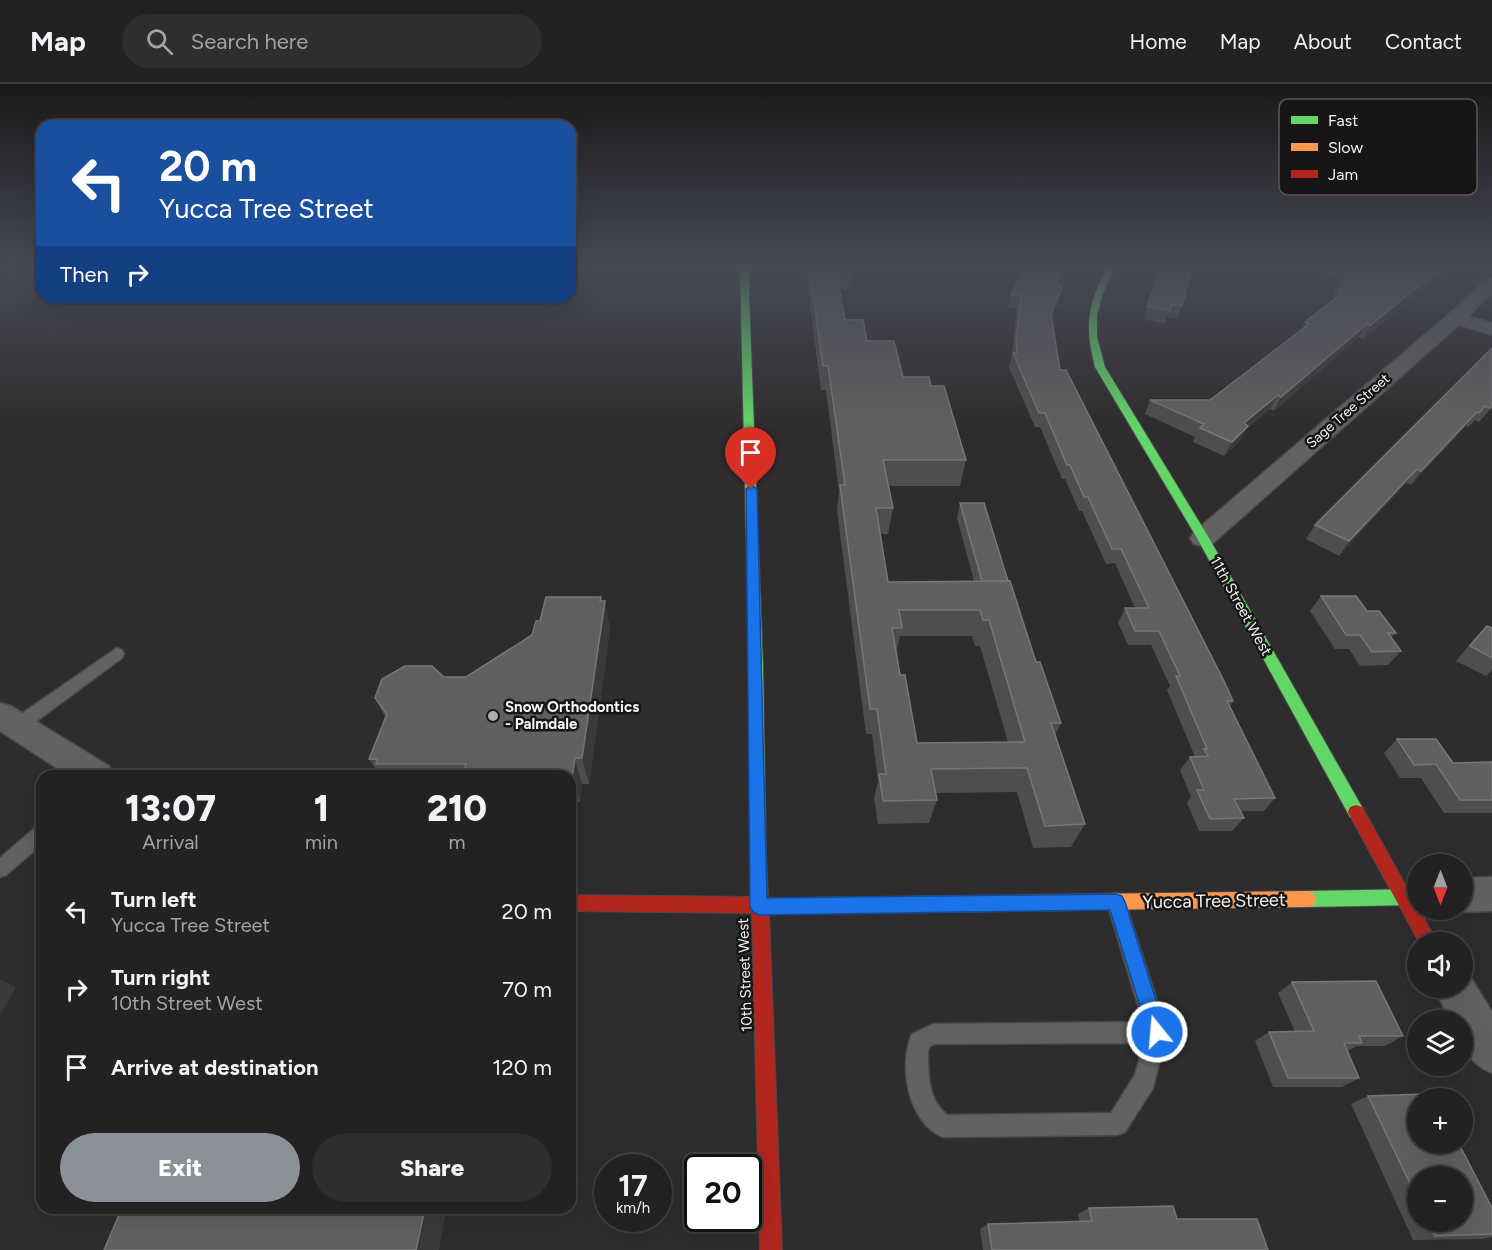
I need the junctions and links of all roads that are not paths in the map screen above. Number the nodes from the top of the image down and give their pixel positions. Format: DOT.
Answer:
graph roads {
  1 [pos="746,320"];
  2 [pos="1090,320"];
  3 [pos="1453,320"];
  4 [pos="1464,320"];
  5 [pos="1492,329"];
  6 [pos="1203,538"];
  7 [pos="117,654"];
  8 [pos="9,721"];
  9 [pos="87,770"];
  10 [pos="36,838"];
  11 [pos="0,869"];
  12 [pos="1492,894"];
  13 [pos="1473,895"];
  14 [pos="1402,898"];
  15 [pos="1407,898"];
  16 [pos="1116,902"];
  17 [pos="576,903"];
  18 [pos="759,907"];
  19 [pos="1422,932"];
  20 [pos="1460,998"];
  21 [pos="1157,1032"];
  22 [pos="1492,1052"];
  23 [pos="771,1250"];
  1 -- 18 [label="street, 10th Street West"];
  2 -- 6 [label="street, 11th Street West"];
  3 -- 6 [label="street, Sage Tree Street"];
  4 -- 5 [label="street"];
  6 -- 14 [label="street, 11th Street West"];
  7 -- 8 [label="lane"];
  8 -- 9 [label="street"];
  10 -- 11 [label="lane"];
  12 -- 13 [label="street"];
  14 -- 15 [label="street, Yucca Tree Street"];
  14 -- 16 [label="street, Yucca Tree Street"];
  14 -- 19 [label="street, 11th Street West"];
  16 -- 18 [label="street, Yucca Tree Street"];
  16 -- 21 [label="lane"];
  17 -- 18 [label="street, Yucca Tree Street"];
  18 -- 23 [label="street, 10th Street West"];
  20 -- 22 [label="street"];
  21 -- 21 [label="lane"];
}
